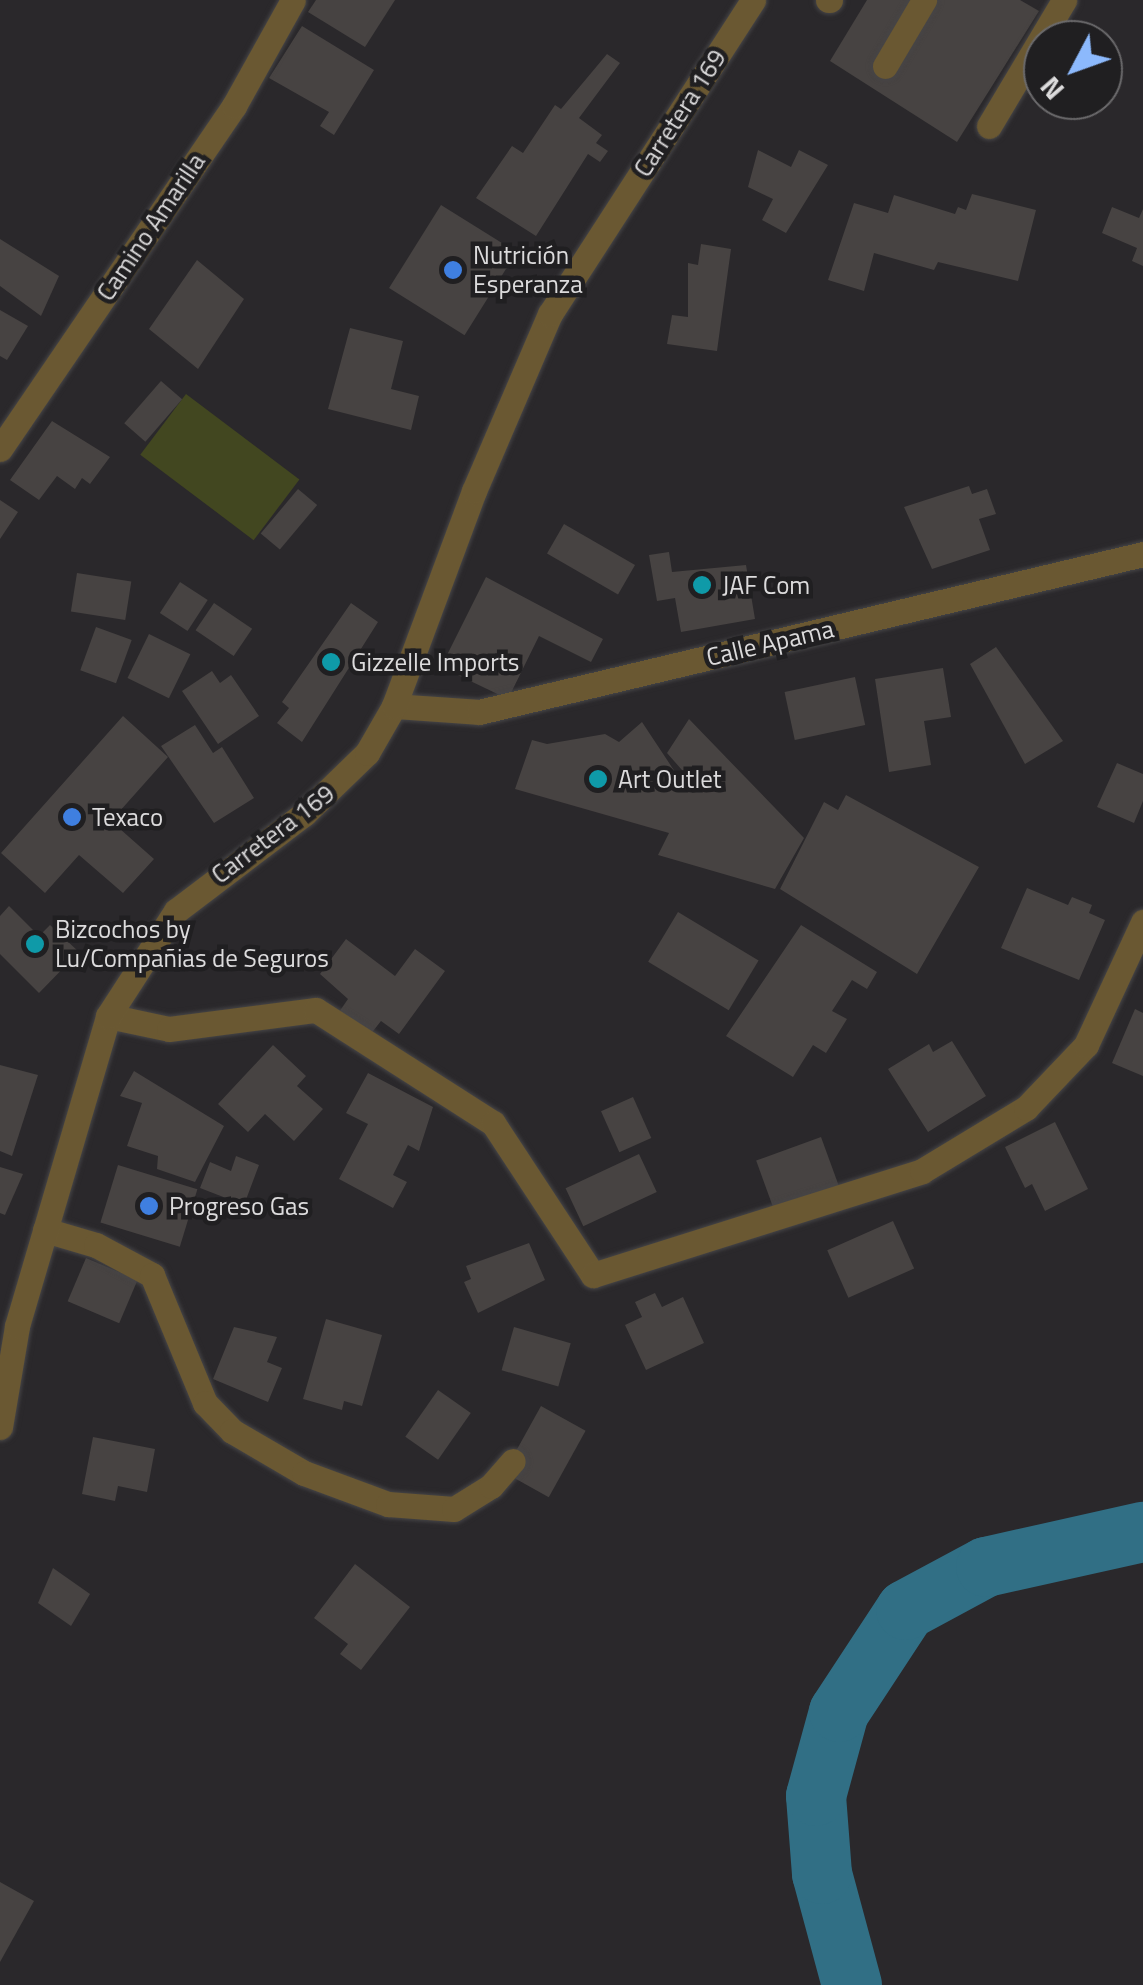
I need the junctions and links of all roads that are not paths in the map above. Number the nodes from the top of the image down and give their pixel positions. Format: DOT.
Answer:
graph roads {
  1 [pos="293,0"];
  2 [pos="752,0"];
  3 [pos="924,0"];
  4 [pos="1052,4"];
  5 [pos="886,66"];
  6 [pos="988,126"];
  7 [pos="0,449"];
  8 [pos="1143,554"];
  9 [pos="394,706"];
  10 [pos="1143,922"];
  11 [pos="108,1016"];
  12 [pos="45,1230"];
  13 [pos="0,1426"];
  14 [pos="513,1460"];
  1 -- 7 [label="street, Camino Amarilla"];
  2 -- 9 [label="street, Carretera 169"];
  3 -- 5 [label="street"];
  4 -- 6 [label="street"];
  8 -- 9 [label="street, Calle Apama"];
  9 -- 11 [label="street, Carretera 169"];
  10 -- 11 [label="street"];
  11 -- 12 [label="street, Carretera 169"];
  12 -- 13 [label="street, Carretera 169"];
  12 -- 14 [label="street"];
}
